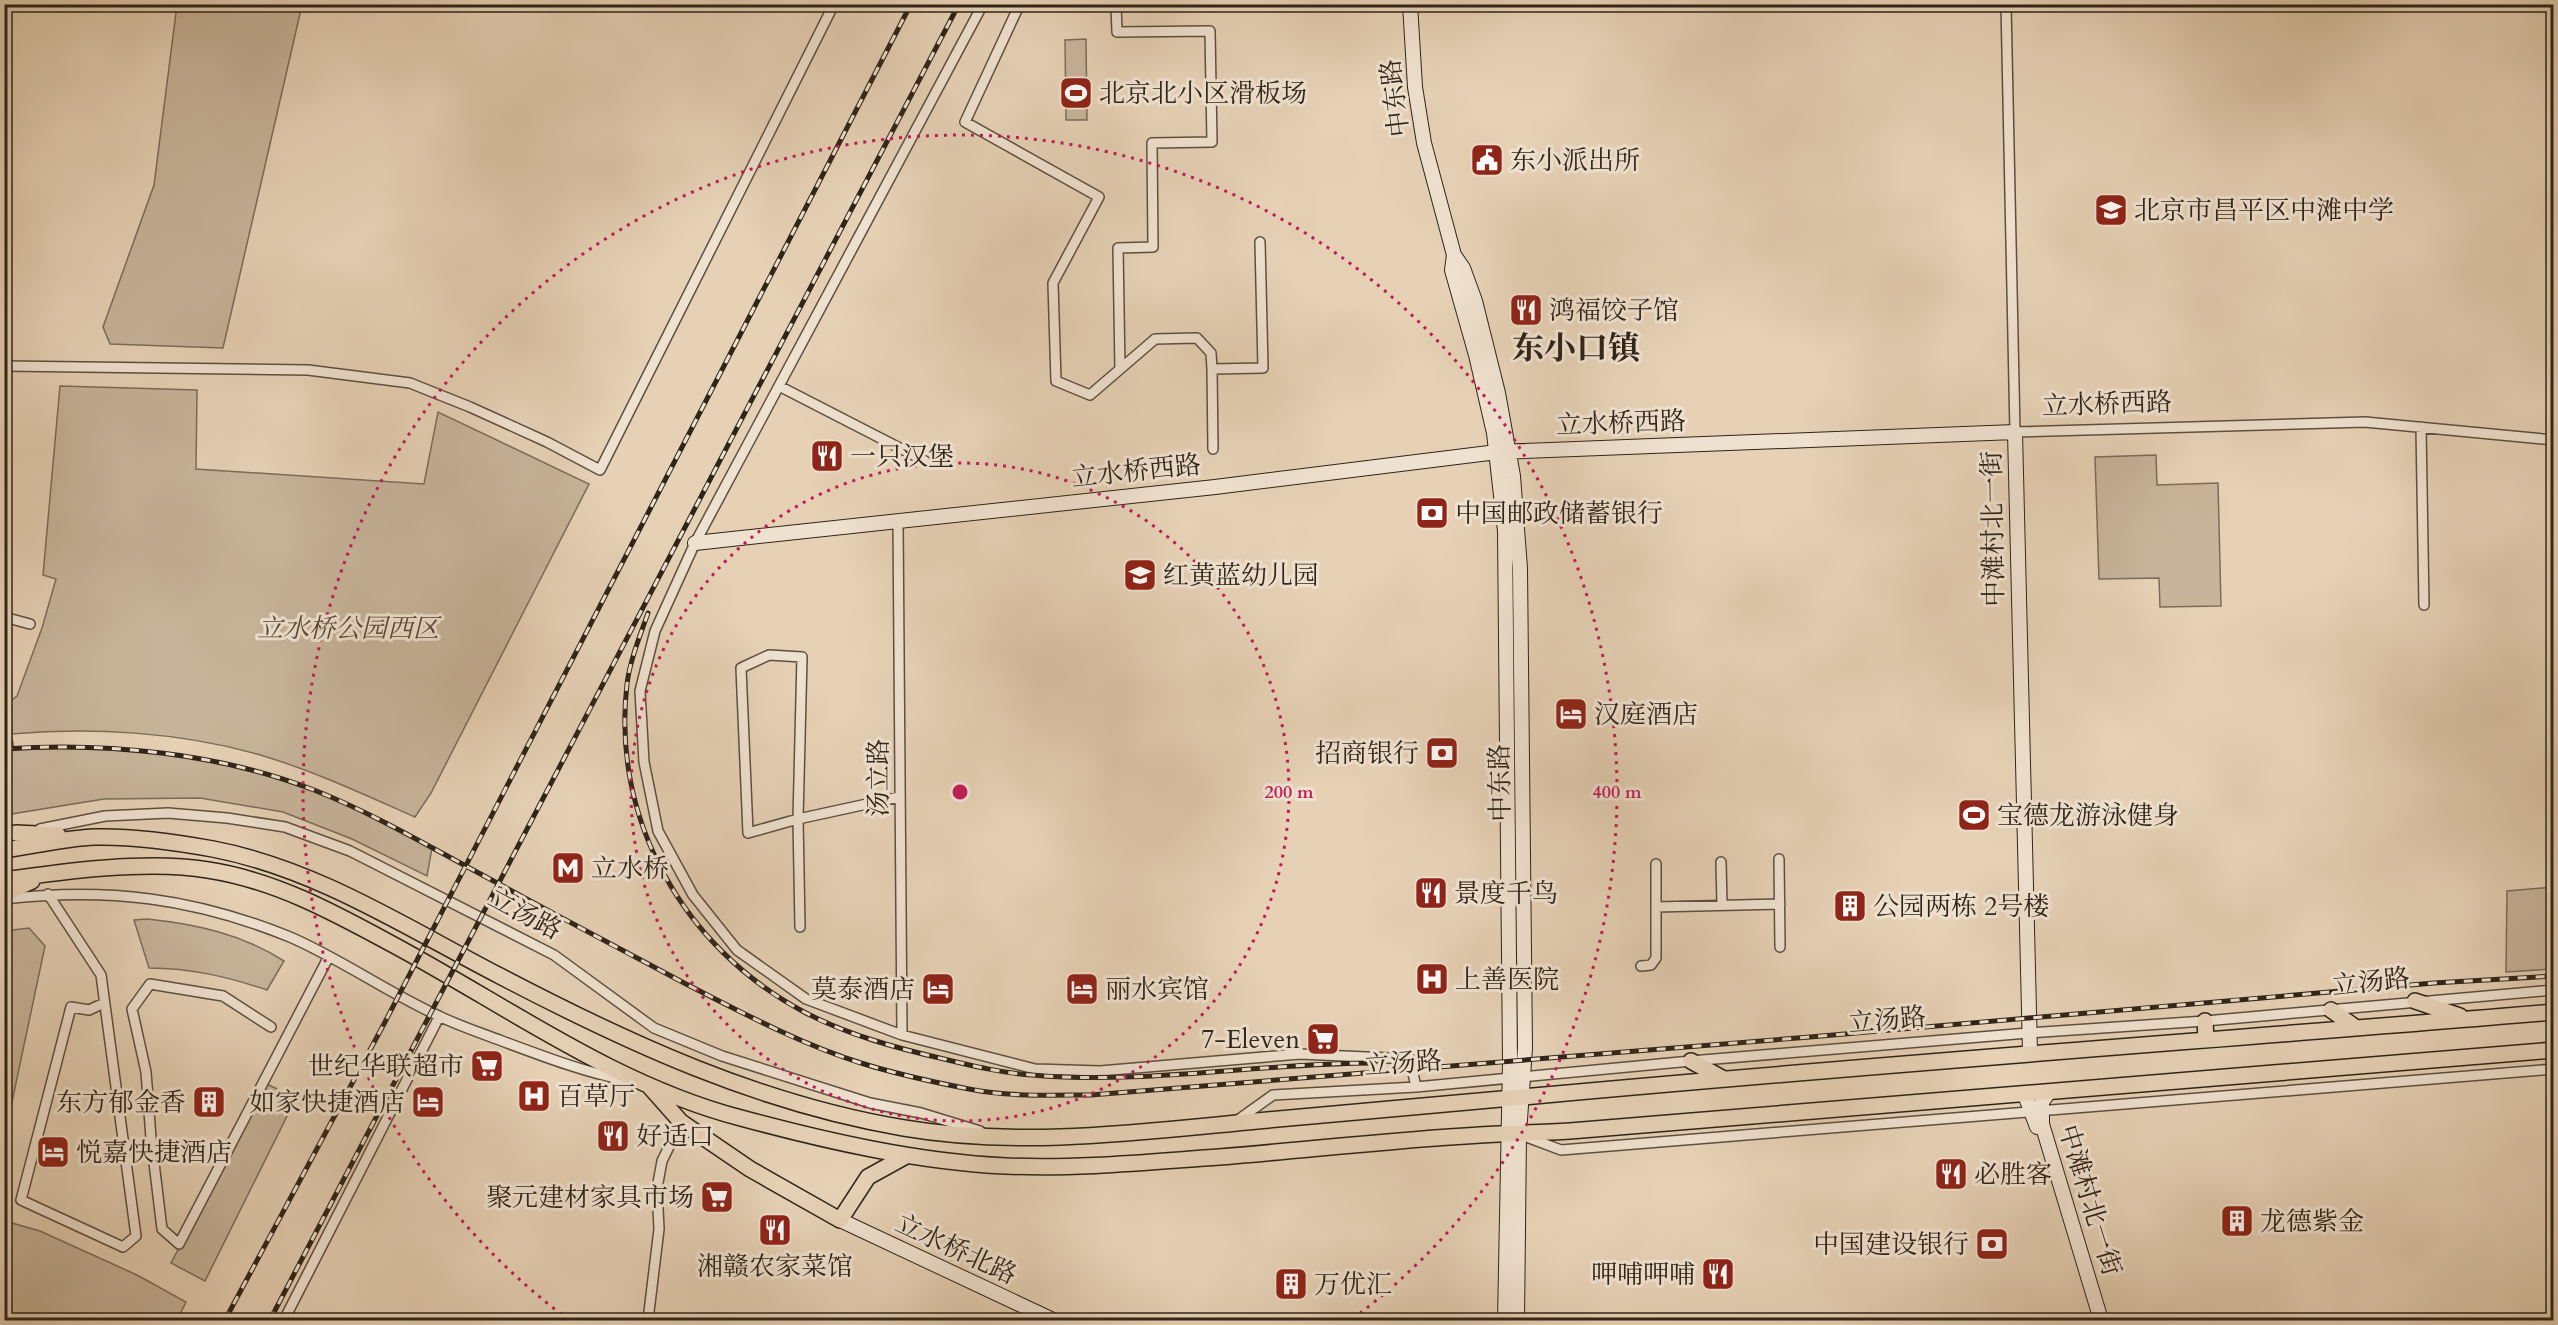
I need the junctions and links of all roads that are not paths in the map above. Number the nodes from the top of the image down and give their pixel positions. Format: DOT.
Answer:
graph roads {
  1 [pos="834,4"];
  2 [pos="983,4"];
  3 [pos="1116,4"];
  4 [pos="1410,4"];
  5 [pos="2006,4"];
  6 [pos="1015,6"];
  7 [pos="1260,242"];
  8 [pos="4,366"];
  9 [pos="1120,369"];
  10 [pos="1212,369"];
  11 [pos="779,386"];
  12 [pos="2421,427"];
  13 [pos="2015,432"];
  14 [pos="2553,440"];
  15 [pos="1213,449"];
  16 [pos="1503,452"];
  17 [pos="925,461"];
  18 [pos="898,521"];
  19 [pos="695,543"];
  20 [pos="2424,605"];
  21 [pos="4,617"];
  22 [pos="30,624"];
  23 [pos="899,797"];
  24 [pos="798,819"];
  25 [pos="10,834"];
  26 [pos="94,837"];
  27 [pos="4,850"];
  28 [pos="1779,859"];
  29 [pos="1721,862"];
  30 [pos="1656,864"];
  31 [pos="50,873"];
  32 [pos="4,880"];
  33 [pos="4,894"];
  34 [pos="48,894"];
  35 [pos="4,899"];
  36 [pos="1780,904"];
  37 [pos="1722,905"];
  38 [pos="1656,907"];
  39 [pos="800,927"];
  40 [pos="1780,947"];
  41 [pos="328,958"];
  42 [pos="1641,966"];
  43 [pos="2553,990"];
  44 [pos="2415,1001"];
  45 [pos="104,1003"];
  46 [pos="2331,1010"];
  47 [pos="2553,1012"];
  48 [pos="439,1017"];
  49 [pos="2468,1019"];
  50 [pos="2205,1021"];
  51 [pos="271,1027"];
  52 [pos="2355,1027"];
  53 [pos="2028,1033"];
  54 [pos="902,1035"];
  55 [pos="2206,1039"];
  56 [pos="2553,1050"];
  57 [pos="2031,1052"];
  58 [pos="1691,1061"];
  59 [pos="2553,1069"];
  60 [pos="1525,1077"];
  61 [pos="1510,1078"];
  62 [pos="1722,1078"];
  63 [pos="648,1085"];
  64 [pos="1416,1087"];
  65 [pos="2048,1093"];
  66 [pos="2025,1095"];
  67 [pos="1517,1098"];
  68 [pos="2036,1112"];
  69 [pos="681,1122"];
  70 [pos="1234,1123"];
  71 [pos="1513,1134"];
  72 [pos="1005,1139"];
  73 [pos="906,1156"];
  74 [pos="840,1220"];
  75 [pos="284,1320"];
  76 [pos="648,1320"];
  77 [pos="1053,1320"];
  78 [pos="1505,1320"];
  79 [pos="1517,1320"];
  80 [pos="2094,1320"];
  81 [pos="2101,1320"];
  1 -- 8 [label="street"];
  2 -- 11 [label="street"];
  3 -- 9 [label="street"];
  4 -- 16 [label="street, 中东路"];
  5 -- 13 [label="street, 中滩村北一街"];
  6 -- 9 [label="street"];
  7 -- 10 [label="street"];
  9 -- 10 [label="street"];
  10 -- 15 [label="street"];
  11 -- 17 [label="street"];
  11 -- 19 [label="street"];
  12 -- 13 [label="street, 立水桥西路"];
  12 -- 14 [label="street, 立水桥西路"];
  12 -- 20 [label="street"];
  13 -- 16 [label="street, 立水桥西路"];
  13 -- 53 [label="street, 中滩村北一街"];
  16 -- 18 [label="street, 立水桥西路"];
  16 -- 60 [label="street, 中东路"];
  16 -- 61 [label="street, 中东路"];
  18 -- 19 [label="street, 立水桥西路"];
  18 -- 23 [label="street, 汤立路"];
  19 -- 54 [label="street"];
  21 -- 22 [label="street"];
  23 -- 24 [label="street"];
  23 -- 54 [label="street, 汤立路"];
  24 -- 24 [label="street"];
  24 -- 39 [label="street"];
  25 -- 26 [label="main road"];
  25 -- 72 [label="street, 立汤路"];
  26 -- 27 [label="main road, 立汤路"];
  26 -- 72 [label="main road, 立汤路"];
  28 -- 36 [label="street"];
  29 -- 37 [label="street"];
  30 -- 38 [label="street"];
  31 -- 32 [label="main road"];
  31 -- 33 [label="main road"];
  31 -- 63 [label="main road"];
  34 -- 35 [label="street"];
  34 -- 41 [label="street"];
  34 -- 45 [label="street"];
  36 -- 37 [label="street"];
  36 -- 40 [label="street"];
  37 -- 38 [label="street"];
  38 -- 42 [label="street"];
  41 -- 48 [label="street"];
  41 -- 51 [label="street"];
  43 -- 44 [label="street, 立汤路"];
  44 -- 46 [label="street, 立汤路"];
  44 -- 49 [label="main road"];
  45 -- 45 [label="street"];
  46 -- 50 [label="street, 立汤路"];
  46 -- 52 [label="main road"];
  47 -- 49 [label="main road, 立汤路"];
  48 -- 63 [label="street"];
  48 -- 75 [label="street"];
  49 -- 52 [label="main road, 立汤路"];
  50 -- 53 [label="street, 立汤路"];
  50 -- 55 [label="main road"];
  52 -- 55 [label="main road, 立汤路"];
  53 -- 57 [label="street, 中滩村北一街"];
  53 -- 58 [label="street, 立汤路"];
  54 -- 64 [label="street"];
  55 -- 57 [label="main road, 立汤路"];
  56 -- 65 [label="main road"];
  57 -- 62 [label="main road, 立汤路"];
  58 -- 60 [label="street, 立汤路"];
  58 -- 62 [label="main road"];
  59 -- 68 [label="street"];
  60 -- 61 [label="street, 立汤路"];
  60 -- 67 [label="street, 中东路"];
  61 -- 64 [label="street, 立汤路"];
  61 -- 67 [label="street, 中东路"];
  62 -- 67 [label="main road, 立汤路"];
  63 -- 69 [label="main road"];
  63 -- 73 [label="main road"];
  64 -- 70 [label="street, 立汤路"];
  65 -- 66 [label="main road"];
  65 -- 68 [label="street, 中滩村北一街"];
  66 -- 68 [label="street, 中滩村北一街"];
  66 -- 71 [label="main road"];
  67 -- 70 [label="main road, 立汤路"];
  67 -- 71 [label="street, 中东路"];
  68 -- 71 [label="street"];
  68 -- 80 [label="street, 中滩村北一街"];
  68 -- 81 [label="street, 中滩村北一街"];
  69 -- 74 [label="main road"];
  69 -- 76 [label="street"];
  70 -- 72 [label="main road, 立汤路"];
  71 -- 73 [label="main road"];
  71 -- 78 [label="street, 中东路"];
  71 -- 79 [label="street, 中东路"];
  73 -- 74 [label="main road"];
  74 -- 77 [label="street, 立水桥北路"];
}
